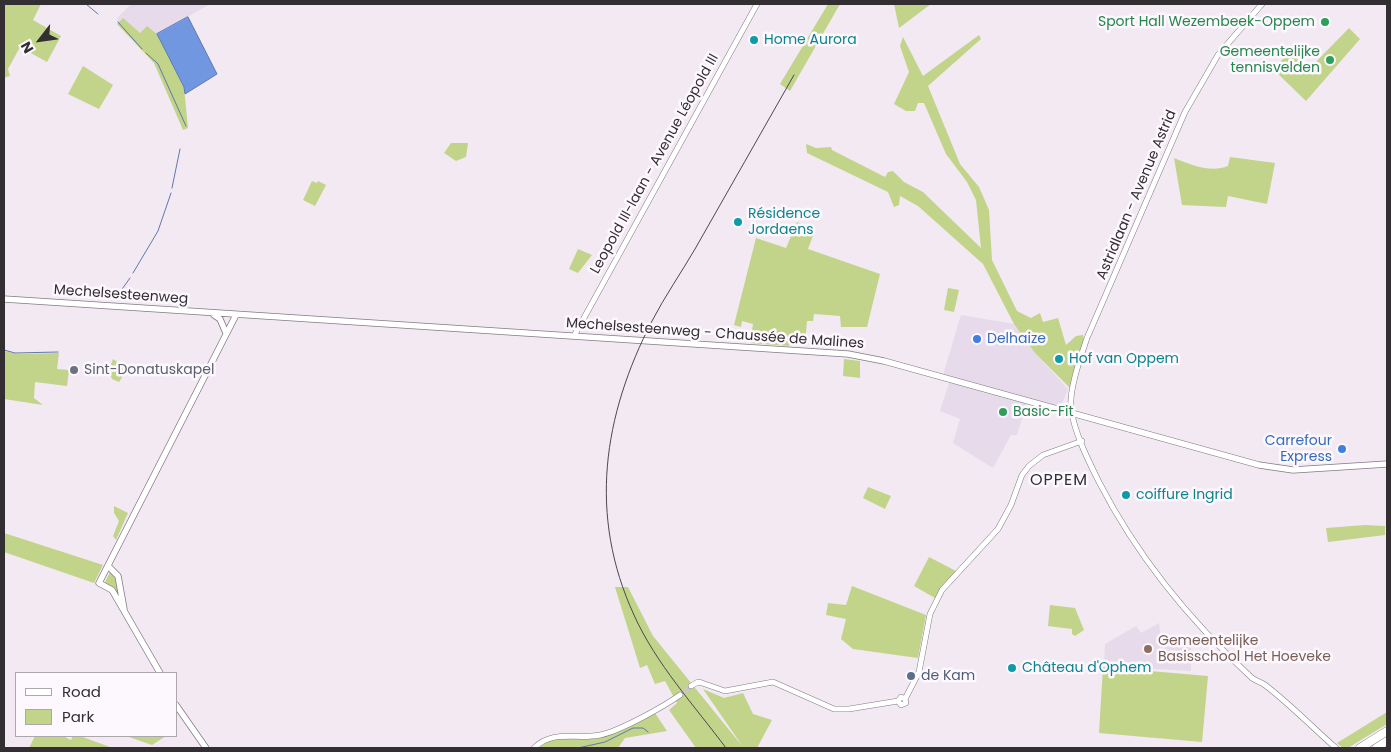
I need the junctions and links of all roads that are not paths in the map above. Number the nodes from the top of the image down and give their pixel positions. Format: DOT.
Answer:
graph roads {
  1 [pos="757,4"];
  2 [pos="1262,4"];
  3 [pos="4,299"];
  4 [pos="207,313"];
  5 [pos="236,315"];
  6 [pos="226,335"];
  7 [pos="574,336"];
  8 [pos="1073,414"];
  9 [pos="1082,441"];
  10 [pos="1387,464"];
  11 [pos="108,566"];
  12 [pos="125,611"];
  13 [pos="159,672"];
  14 [pos="691,686"];
  15 [pos="680,695"];
  16 [pos="178,703"];
  17 [pos="178,708"];
  18 [pos="187,719"];
  19 [pos="1387,731"];
  20 [pos="1387,741"];
  21 [pos="206,748"];
  22 [pos="534,748"];
  23 [pos="1336,748"];
  24 [pos="1360,748"];
  25 [pos="1376,748"];
  1 -- 7 [label="street, Leopold III-laan - Avenue Léopold III"];
  2 -- 8 [label="street, Astridlaan - Avenue Astrid"];
  3 -- 4 [label="main road, Mechelsesteenweg"];
  4 -- 5 [label="main road, Mechelsesteenweg"];
  4 -- 6 [label="main road"];
  5 -- 6 [label="main road"];
  5 -- 7 [label="main road, Mechelsesteenweg - Chaussée de Malines"];
  6 -- 11 [label="main road"];
  7 -- 8 [label="main road, Mechelsesteenweg - Chaussée de Malines"];
  8 -- 9 [label="street, Astridlaan - Avenue Astrid"];
  8 -- 10 [label="main road, Mechelsesteenweg - Chaussée de Malines"];
  9 -- 14 [label="street"];
  9 -- 23 [label="street, Astridlaan - Avenue Astrid"];
  11 -- 12 [label="main road"];
  11 -- 12 [label="main road"];
  12 -- 13 [label="main road"];
  15 -- 22 [label="street"];
  16 -- 18 [label="main road"];
  17 -- 18 [label="main road"];
  18 -- 21 [label="main road"];
  19 -- 24 [label="highway"];
  20 -- 25 [label="highway"];
}
